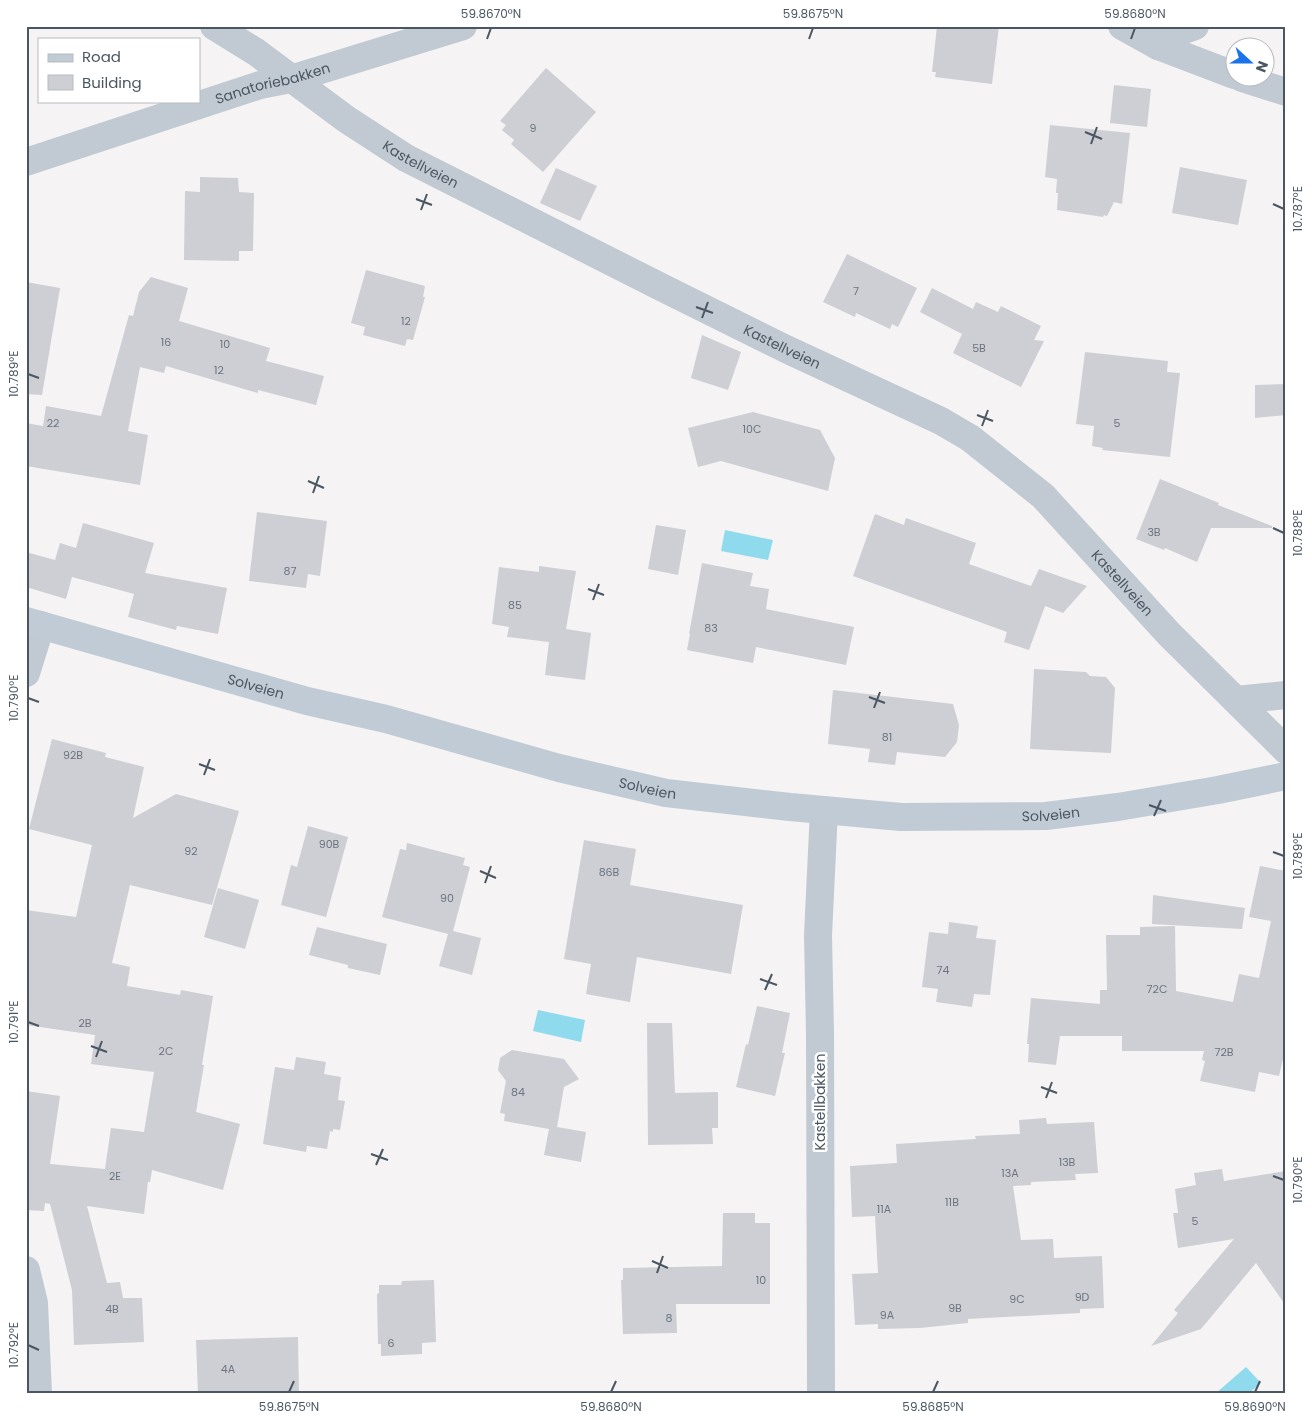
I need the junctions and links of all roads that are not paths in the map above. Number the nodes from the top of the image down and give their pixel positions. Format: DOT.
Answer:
graph roads {
  1 [pos="214,26"];
  2 [pos="463,26"];
  3 [pos="1122,26"];
  4 [pos="1195,26"];
  5 [pos="1158,46"];
  6 [pos="1224,71"];
  7 [pos="291,79"];
  8 [pos="1273,88"];
  9 [pos="1286,92"];
  10 [pos="26,162"];
  11 [pos="34,623"];
  12 [pos="26,673"];
  13 [pos="1286,695"];
  14 [pos="1236,700"];
  15 [pos="1286,750"];
  16 [pos="1286,776"];
  17 [pos="824,810"];
  18 [pos="26,1270"];
  19 [pos="38,1394"];
  20 [pos="821,1394"];
  1 -- 7 [label="street, Kastellveien"];
  2 -- 7 [label="street, Sanatoriebakken"];
  3 -- 5 [label="street"];
  4 -- 5 [label="street"];
  5 -- 6 [label="street"];
  7 -- 10 [label="street, Sanatoriebakken"];
  7 -- 14 [label="street, Kastellveien"];
  8 -- 9 [label="street"];
  11 -- 12 [label="street"];
  11 -- 17 [label="street, Solveien"];
  13 -- 14 [label="street"];
  14 -- 15 [label="street, Kastellveien"];
  16 -- 17 [label="street, Solveien"];
  17 -- 20 [label="street, Kastellbakken"];
  18 -- 19 [label="street"];
}
